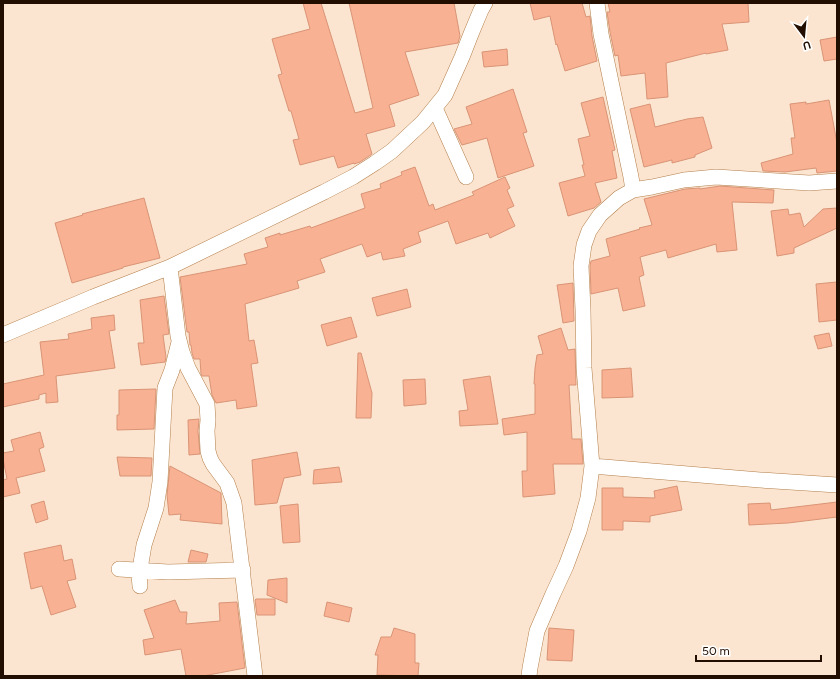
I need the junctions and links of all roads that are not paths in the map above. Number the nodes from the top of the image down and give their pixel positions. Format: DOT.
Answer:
graph roads {
  1 [pos="485,3"];
  2 [pos="597,3"];
  3 [pos="435,108"];
  4 [pos="466,177"];
  5 [pos="837,181"];
  6 [pos="633,190"];
  7 [pos="170,267"];
  8 [pos="3,335"];
  9 [pos="179,341"];
  10 [pos="592,466"];
  11 [pos="837,485"];
  12 [pos="119,569"];
  13 [pos="140,570"];
  14 [pos="242,570"];
  15 [pos="140,586"];
  16 [pos="255,676"];
  17 [pos="529,676"];
  1 -- 3 [label="street"];
  2 -- 6 [label="street"];
  3 -- 4 [label="street"];
  3 -- 7 [label="street"];
  5 -- 6 [label="street"];
  6 -- 10 [label="street"];
  7 -- 8 [label="street"];
  7 -- 9 [label="street"];
  9 -- 13 [label="street"];
  9 -- 14 [label="street"];
  10 -- 11 [label="street"];
  10 -- 17 [label="street"];
  12 -- 13 [label="street"];
  13 -- 14 [label="street"];
  13 -- 15 [label="street"];
  14 -- 16 [label="street"];
}
